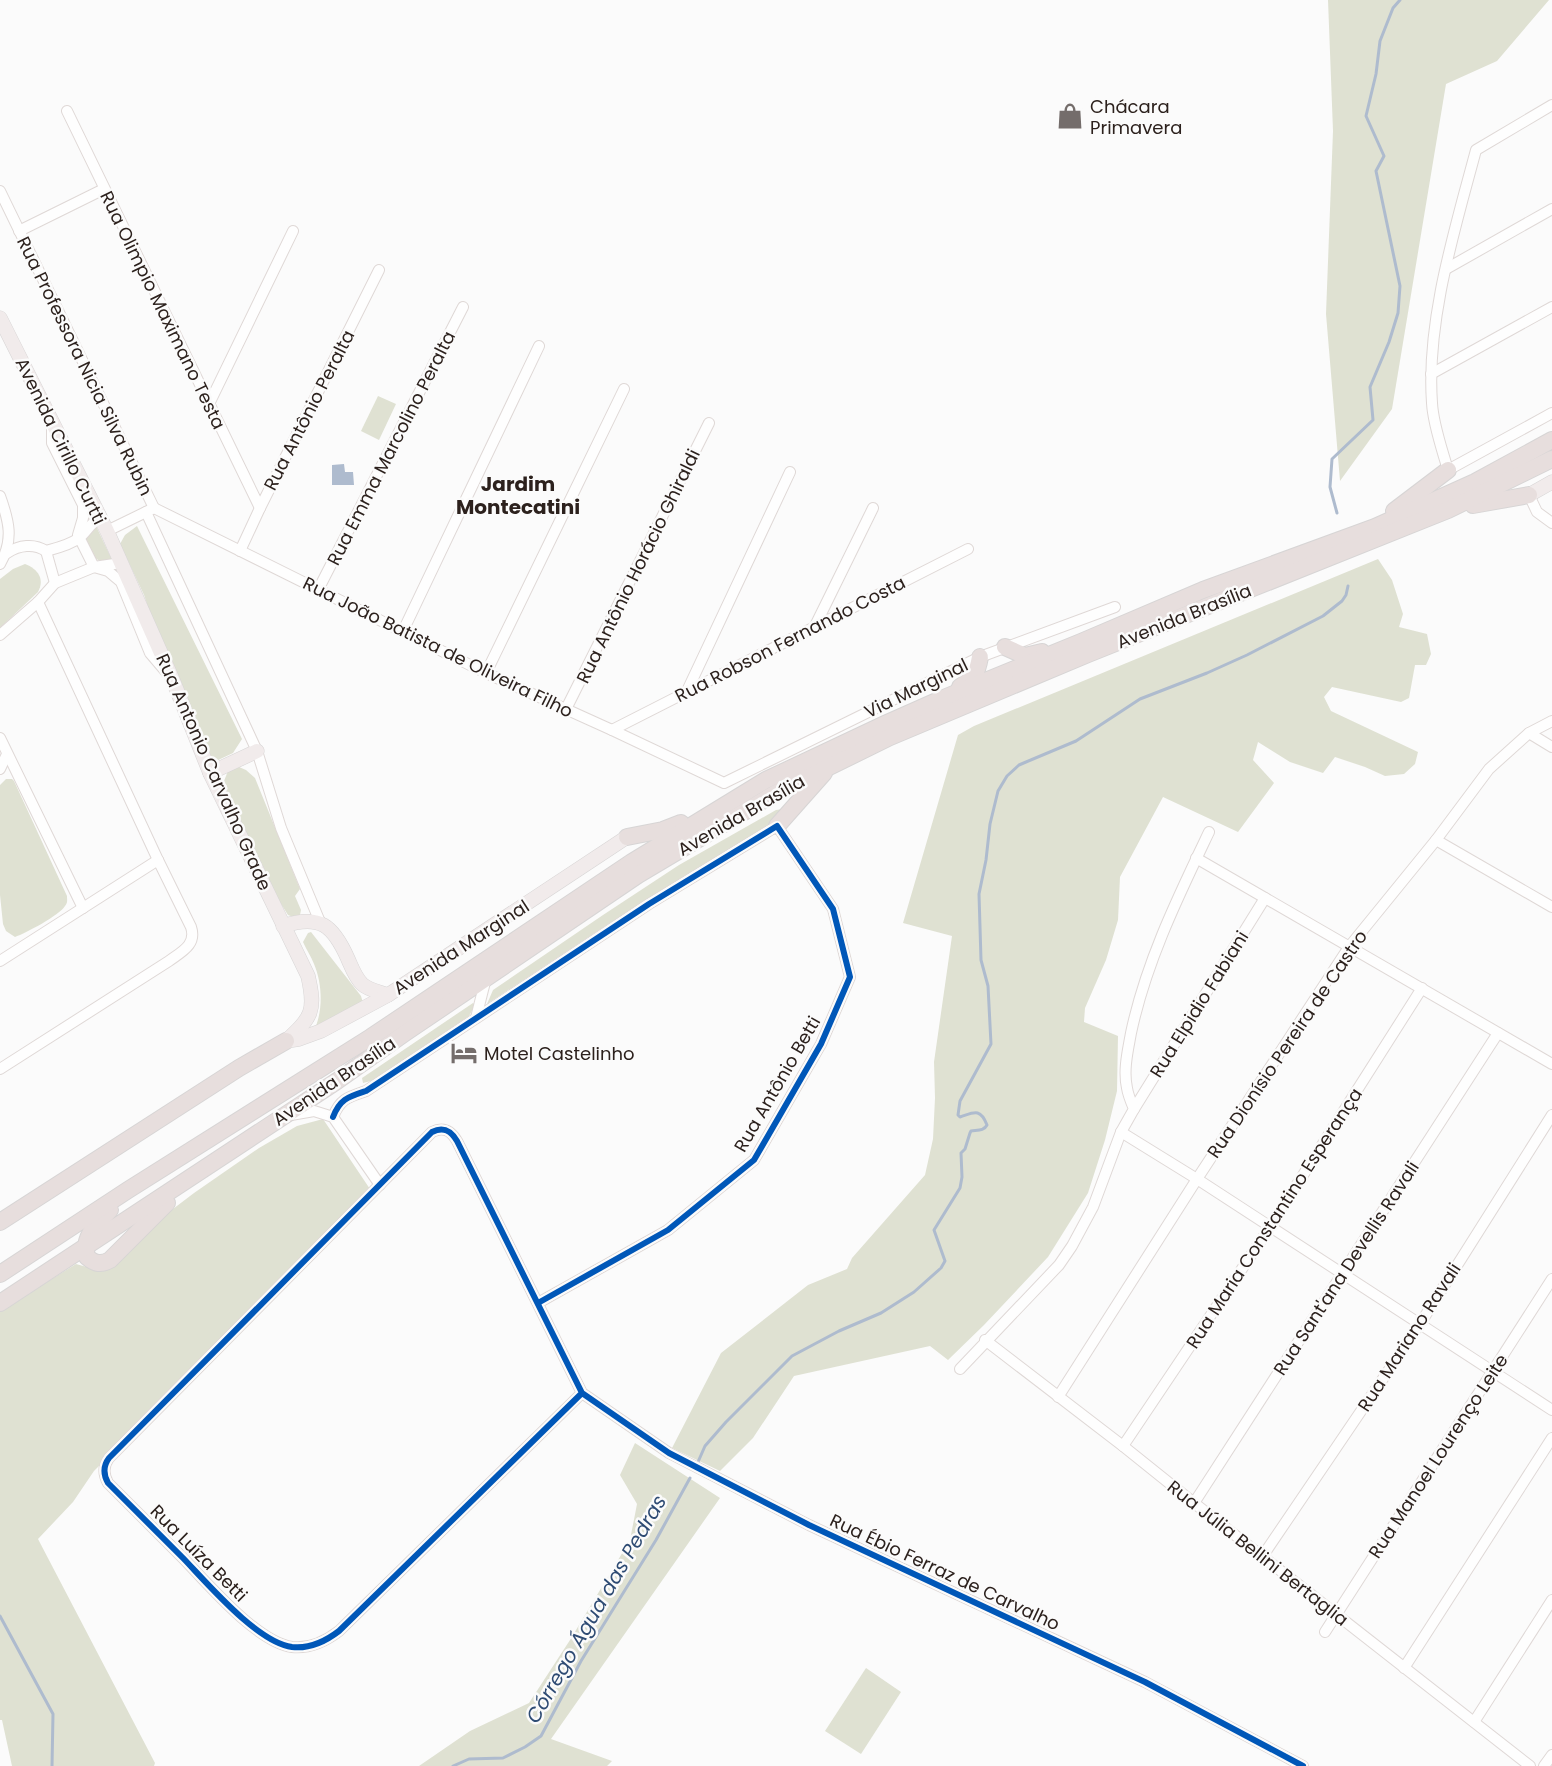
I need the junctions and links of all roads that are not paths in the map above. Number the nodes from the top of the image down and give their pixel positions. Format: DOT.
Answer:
graph roads {
  1 [pos="1552,105"];
  2 [pos="67,111"];
  3 [pos="104,189"];
  4 [pos="0,191"];
  5 [pos="1552,209"];
  6 [pos="19,231"];
  7 [pos="293,231"];
  8 [pos="1446,269"];
  9 [pos="379,270"];
  10 [pos="463,307"];
  11 [pos="1552,307"];
  12 [pos="0,318"];
  13 [pos="539,346"];
  14 [pos="1431,374"];
  15 [pos="624,389"];
  16 [pos="209,404"];
  17 [pos="1552,413"];
  18 [pos="52,419"];
  19 [pos="709,423"];
  20 [pos="1552,440"];
  21 [pos="1552,459"];
  22 [pos="1448,470"];
  23 [pos="790,472"];
  24 [pos="1552,482"];
  25 [pos="1529,495"];
  26 [pos="0,496"];
  27 [pos="260,508"];
  28 [pos="873,508"];
  29 [pos="150,510"];
  30 [pos="1448,510"];
  31 [pos="100,518"];
  32 [pos="1552,523"];
  33 [pos="1375,527"];
  34 [pos="107,531"];
  35 [pos="80,538"];
  36 [pos="968,549"];
  37 [pos="46,551"];
  38 [pos="240,551"];
  39 [pos="7,553"];
  40 [pos="121,563"];
  41 [pos="0,564"];
  42 [pos="94,567"];
  43 [pos="55,583"];
  44 [pos="318,590"];
  45 [pos="38,602"];
  46 [pos="1115,607"];
  47 [pos="815,627"];
  48 [pos="403,632"];
  49 [pos="0,635"];
  50 [pos="1081,642"];
  51 [pos="1005,647"];
  52 [pos="980,657"];
  53 [pos="486,673"];
  54 [pos="172,678"];
  55 [pos="687,692"];
  56 [pos="939,700"];
  57 [pos="566,709"];
  58 [pos="1552,721"];
  59 [pos="612,729"];
  60 [pos="1529,734"];
  61 [pos="0,738"];
  62 [pos="1552,747"];
  63 [pos="258,751"];
  64 [pos="7,754"];
  65 [pos="829,766"];
  66 [pos="0,769"];
  67 [pos="210,774"];
  68 [pos="724,783"];
  69 [pos="713,811"];
  70 [pos="777,826"];
  71 [pos="1209,832"];
  72 [pos="627,837"];
  73 [pos="1436,840"];
  74 [pos="1196,858"];
  75 [pos="158,860"];
  76 [pos="1265,898"];
  77 [pos="1552,907"];
  78 [pos="83,908"];
  79 [pos="320,922"];
  80 [pos="283,926"];
  81 [pos="1349,947"];
  82 [pos="0,960"];
  83 [pos="486,978"];
  84 [pos="1422,988"];
  85 [pos="388,995"];
  86 [pos="476,1018"];
  87 [pos="1498,1033"];
  88 [pos="286,1041"];
  89 [pos="1552,1064"];
  90 [pos="0,1069"];
  91 [pos="337,1081"];
  92 [pos="366,1091"];
  93 [pos="1134,1109"];
  94 [pos="1552,1114"];
  95 [pos="285,1115"];
  96 [pos="333,1117"];
  97 [pos="1120,1132"];
  98 [pos="216,1162"];
  99 [pos="1197,1179"];
  100 [pos="380,1185"];
  101 [pos="128,1190"];
  102 [pos="0,1222"];
  103 [pos="1270,1227"];
  104 [pos="85,1248"];
  105 [pos="0,1274"];
  106 [pos="1343,1274"];
  107 [pos="1552,1280"];
  108 [pos="0,1303"];
  109 [pos="538,1303"];
  110 [pos="1420,1324"];
  111 [pos="985,1340"];
  112 [pos="960,1369"];
  113 [pos="1492,1371"];
  114 [pos="582,1393"];
  115 [pos="1058,1397"];
  116 [pos="1552,1410"];
  117 [pos="1552,1438"];
  118 [pos="1123,1446"];
  119 [pos="1194,1503"];
  120 [pos="1262,1557"];
  121 [pos="1552,1600"];
  122 [pos="1336,1615"];
  123 [pos="1324,1632"];
  124 [pos="1404,1668"];
  125 [pos="1474,1722"];
  126 [pos="1552,1755"];
  127 [pos="1303,1766"];
  128 [pos="1530,1766"];
  129 [pos="1544,1766"];
  1 -- 8 [label="street"];
  2 -- 3 [label="street, Rua Olimpio Maximano Testa"];
  3 -- 6 [label="street"];
  3 -- 16 [label="street, Rua Olimpio Maximano Testa"];
  4 -- 6 [label="street, Rua Professora Nicia Silva Rubin"];
  5 -- 8 [label="street"];
  6 -- 29 [label="street, Rua Professora Nicia Silva Rubin"];
  7 -- 16 [label="street"];
  8 -- 14 [label="street"];
  9 -- 27 [label="street, Rua Antônio Peralta"];
  10 -- 44 [label="street, Rua Emma Marcolino Peralta"];
  11 -- 14 [label="street"];
  12 -- 18 [label="main road, Avenida Cirillo Curtti"];
  13 -- 48 [label="street"];
  14 -- 22 [label="street"];
  15 -- 53 [label="street"];
  16 -- 27 [label="street, Rua Olimpio Maximano Testa"];
  17 -- 22 [label="street"];
  18 -- 31 [label="main road, Avenida Cirillo Curtti"];
  18 -- 35 [label="street"];
  19 -- 57 [label="street, Rua Antônio Horácio Ghiraldi"];
  20 -- 33 [label="highway, Avenida Brasília"];
  21 -- 30 [label="highway, Avenida Brasília"];
  22 -- 33 [label="highway"];
  23 -- 55 [label="street"];
  24 -- 25 [label="main road"];
  25 -- 30 [label="highway"];
  25 -- 32 [label="street"];
  26 -- 39 [label="street"];
  27 -- 38 [label="street, Rua Antônio Peralta"];
  28 -- 47 [label="street"];
  29 -- 34 [label="street"];
  29 -- 38 [label="street, Rua João Batista de Oliveira Filho"];
  29 -- 63 [label="street, Rua Professora Nicia Silva Rubin"];
  30 -- 65 [label="highway, Avenida Brasília"];
  31 -- 34 [label="main road, Avenida Cirillo Curtti"];
  31 -- 35 [label="street"];
  33 -- 50 [label="highway, Avenida Brasília"];
  34 -- 40 [label="main road, Rua Antonio Carvalho Grade"];
  35 -- 37 [label="street"];
  35 -- 42 [label="street"];
  36 -- 47 [label="street, Rua Robson Fernando Costa"];
  37 -- 39 [label="street"];
  37 -- 43 [label="street"];
  38 -- 44 [label="street, Rua João Batista de Oliveira Filho"];
  39 -- 41 [label="street"];
  40 -- 42 [label="street"];
  40 -- 54 [label="main road, Rua Antonio Carvalho Grade"];
  42 -- 43 [label="street"];
  42 -- 54 [label="street"];
  43 -- 45 [label="street"];
  44 -- 48 [label="street, Rua João Batista de Oliveira Filho"];
  45 -- 49 [label="street"];
  45 -- 75 [label="street"];
  46 -- 51 [label="street, Via Marginal"];
  47 -- 55 [label="street, Rua Robson Fernando Costa"];
  48 -- 53 [label="street, Rua João Batista de Oliveira Filho"];
  50 -- 51 [label="highway"];
  50 -- 56 [label="highway, Avenida Brasília"];
  51 -- 52 [label="street, Via Marginal"];
  52 -- 56 [label="highway"];
  52 -- 68 [label="street, Via Marginal"];
  53 -- 57 [label="street, Rua João Batista de Oliveira Filho"];
  54 -- 67 [label="main road, Rua Antonio Carvalho Grade"];
  55 -- 59 [label="street, Rua Robson Fernando Costa"];
  56 -- 69 [label="highway, Avenida Brasília"];
  57 -- 59 [label="street, Rua João Batista de Oliveira Filho"];
  58 -- 60 [label="street, Rua Dionísio Pereira de Castro"];
  59 -- 68 [label="street, Rua João Batista de Oliveira Filho"];
  60 -- 62 [label="street"];
  60 -- 73 [label="street, Rua Dionísio Pereira de Castro"];
  61 -- 64 [label="street"];
  63 -- 67 [label="main road"];
  63 -- 79 [label="street, Rua Professora Nicia Silva Rubin"];
  64 -- 66 [label="street"];
  64 -- 78 [label="street"];
  65 -- 70 [label="highway"];
  65 -- 83 [label="highway, Avenida Brasília"];
  67 -- 80 [label="main road, Rua Antonio Carvalho Grade"];
  69 -- 72 [label="highway"];
  69 -- 101 [label="highway, Avenida Brasília"];
  70 -- 86 [label="street"];
  70 -- 109 [label="street, Rua Antônio Betti"];
  71 -- 74 [label="street"];
  72 -- 85 [label="main road, Avenida Marginal"];
  73 -- 77 [label="street"];
  73 -- 81 [label="street, Rua Dionísio Pereira de Castro"];
  74 -- 76 [label="street"];
  74 -- 93 [label="street"];
  75 -- 78 [label="street"];
  75 -- 90 [label="street"];
  76 -- 81 [label="street"];
  76 -- 93 [label="street, Rua Elpidio Fabiani"];
  78 -- 82 [label="street"];
  79 -- 80 [label="main road"];
  79 -- 85 [label="main road"];
  80 -- 88 [label="main road, Rua Antonio Carvalho Grade"];
  81 -- 84 [label="street"];
  81 -- 99 [label="street, Rua Dionísio Pereira de Castro"];
  83 -- 86 [label="street"];
  83 -- 91 [label="highway, Avenida Brasília"];
  84 -- 87 [label="street"];
  84 -- 103 [label="street, Rua Maria Constantino Esperança"];
  85 -- 88 [label="main road, Avenida Marginal"];
  86 -- 92 [label="street"];
  87 -- 89 [label="street"];
  87 -- 106 [label="street, Rua Sant'ana Devellis Ravali"];
  88 -- 102 [label="highway"];
  91 -- 92 [label="street"];
  91 -- 95 [label="highway, Avenida Brasília"];
  92 -- 96 [label="street"];
  93 -- 97 [label="street, Rua Elpidio Fabiani"];
  94 -- 110 [label="street, Rua Mariano Ravali"];
  95 -- 96 [label="street"];
  95 -- 98 [label="highway, Avenida Brasília"];
  96 -- 100 [label="street"];
  97 -- 99 [label="street"];
  97 -- 111 [label="street, Rua Elpidio Fabiani"];
  98 -- 104 [label="highway, Avenida Brasília"];
  98 -- 104 [label="highway"];
  99 -- 103 [label="street"];
  99 -- 115 [label="street, Rua Dionísio Pereira de Castro"];
  100 -- 109 [label="street, Rua Luíza Betti"];
  100 -- 114 [label="street, Rua Luíza Betti"];
  101 -- 104 [label="highway"];
  101 -- 105 [label="highway, Avenida Brasília"];
  103 -- 106 [label="street"];
  103 -- 118 [label="street, Rua Maria Constantino Esperança"];
  104 -- 108 [label="highway, Avenida Brasília"];
  106 -- 110 [label="street"];
  106 -- 119 [label="street, Rua Sant'ana Devellis Ravali"];
  107 -- 113 [label="street, Rua Manoel Lourenço Leite"];
  109 -- 114 [label="street"];
  110 -- 113 [label="street"];
  110 -- 120 [label="street, Rua Mariano Ravali"];
  111 -- 112 [label="street, Rua Elpidio Fabiani"];
  111 -- 115 [label="street, Rua Júlia Bellini Bertaglia"];
  113 -- 116 [label="street"];
  113 -- 122 [label="street, Rua Manoel Lourenço Leite"];
  114 -- 127 [label="street, Rua Ébio Ferraz de Carvalho"];
  115 -- 118 [label="street, Rua Júlia Bellini Bertaglia"];
  117 -- 124 [label="street"];
  118 -- 119 [label="street, Rua Júlia Bellini Bertaglia"];
  119 -- 120 [label="street, Rua Júlia Bellini Bertaglia"];
  120 -- 122 [label="street, Rua Júlia Bellini Bertaglia"];
  121 -- 125 [label="street"];
  122 -- 123 [label="street, Rua Manoel Lourenço Leite"];
  122 -- 124 [label="street, Rua Júlia Bellini Bertaglia"];
  124 -- 125 [label="street, Rua Júlia Bellini Bertaglia"];
  125 -- 128 [label="street, Rua Júlia Bellini Bertaglia"];
  126 -- 129 [label="street"];
}
